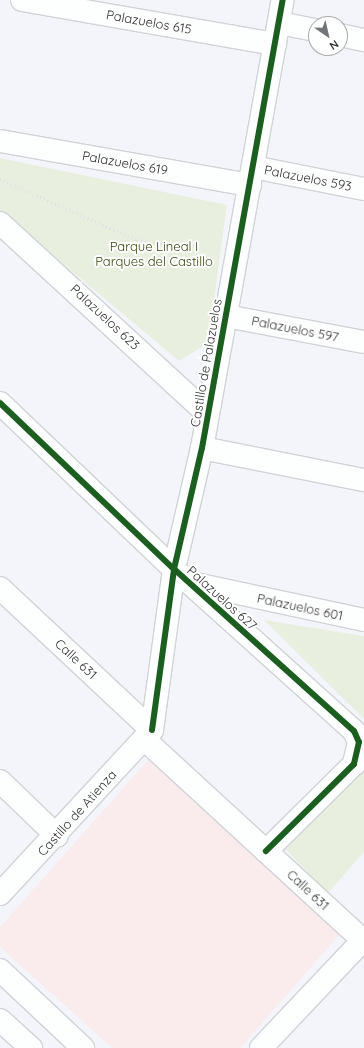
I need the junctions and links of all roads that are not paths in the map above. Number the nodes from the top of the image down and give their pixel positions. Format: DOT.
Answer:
graph roads {
  1 [pos="22,0"];
  2 [pos="283,0"];
  3 [pos="279,23"];
  4 [pos="308,28"];
  5 [pos="348,37"];
  6 [pos="364,40"];
  7 [pos="275,44"];
  8 [pos="0,141"];
  9 [pos="251,176"];
  10 [pos="364,189"];
  11 [pos="0,223"];
  12 [pos="226,316"];
  13 [pos="364,342"];
  14 [pos="0,403"];
  15 [pos="208,414"];
  16 [pos="202,448"];
  17 [pos="364,480"];
  18 [pos="174,569"];
  19 [pos="190,583"];
  20 [pos="0,588"];
  21 [pos="364,620"];
  22 [pos="148,734"];
  23 [pos="0,781"];
  24 [pos="57,836"];
  25 [pos="266,851"];
  26 [pos="0,894"];
  27 [pos="363,940"];
  28 [pos="0,970"];
  29 [pos="0,1020"];
  30 [pos="31,1048"];
  31 [pos="83,1048"];
  32 [pos="261,1048"];
  1 -- 7 [label="street, Palazuelos 615"];
  2 -- 3 [label="street, Castillo de Palazuelos"];
  3 -- 4 [label="street"];
  3 -- 7 [label="street, Castillo de Palazuelos"];
  5 -- 6 [label="street"];
  7 -- 9 [label="street, Castillo de Palazuelos"];
  8 -- 9 [label="street, Palazuelos 619"];
  9 -- 10 [label="street, Palazuelos 593"];
  9 -- 12 [label="street, Castillo de Palazuelos"];
  11 -- 15 [label="street, Palazuelos 623"];
  12 -- 13 [label="street, Palazuelos 597"];
  12 -- 15 [label="street, Castillo de Palazuelos"];
  14 -- 18 [label="street, Palazuelos 627"];
  15 -- 16 [label="street, Castillo de Palazuelos"];
  16 -- 17 [label="street"];
  16 -- 18 [label="street, Castillo de Palazuelos"];
  18 -- 19 [label="street, Palazuelos 627"];
  18 -- 22 [label="street, Castillo de Palazuelos"];
  19 -- 21 [label="street, Palazuelos 601"];
  19 -- 25 [label="street, Palazuelos 627"];
  20 -- 22 [label="street, Calle 631"];
  22 -- 24 [label="street, Castillo de Atienza"];
  22 -- 25 [label="street, Calle 631"];
  23 -- 24 [label="street"];
  24 -- 26 [label="street, Castillo de Atienza"];
  25 -- 27 [label="street, Calle 631"];
  27 -- 32 [label="street, Calle 631"];
  28 -- 31 [label="street"];
  29 -- 30 [label="street"];
}
